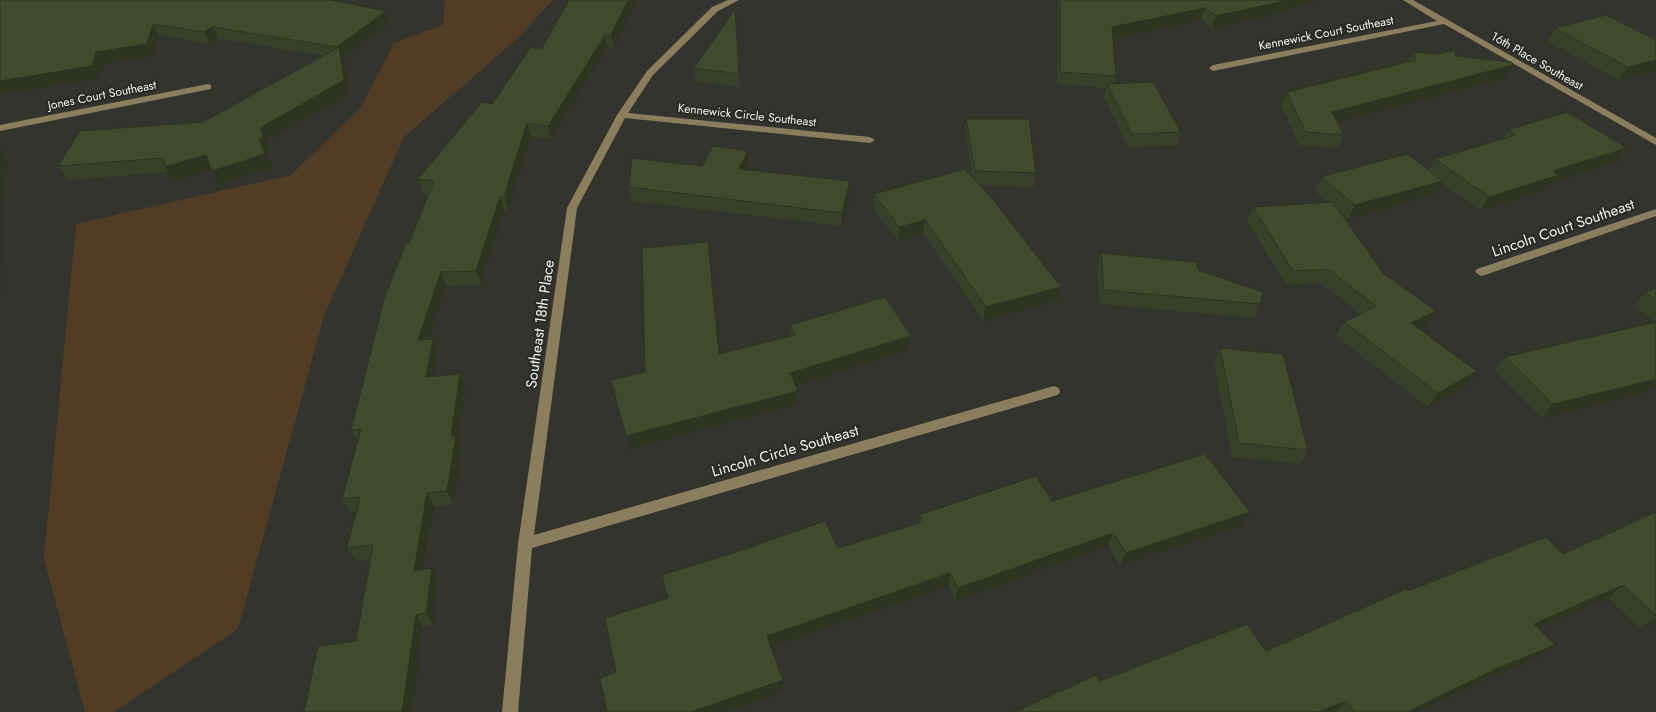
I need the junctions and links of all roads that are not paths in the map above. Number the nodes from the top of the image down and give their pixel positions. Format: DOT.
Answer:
graph roads {
  1 [pos="735,0"];
  2 [pos="1407,0"];
  3 [pos="1443,22"];
  4 [pos="1213,68"];
  5 [pos="208,86"];
  6 [pos="622,115"];
  7 [pos="0,128"];
  8 [pos="870,140"];
  9 [pos="1656,142"];
  10 [pos="1656,212"];
  11 [pos="1481,272"];
  12 [pos="1054,390"];
  13 [pos="526,544"];
  14 [pos="510,712"];
  1 -- 6 [label="street, Southeast 18th Place"];
  2 -- 3 [label="street, 16th Place Southeast"];
  3 -- 4 [label="street, Kennewick Court Southeast"];
  3 -- 9 [label="street, 16th Place Southeast"];
  5 -- 7 [label="street, Jones Court Southeast"];
  6 -- 8 [label="street, Kennewick Circle Southeast"];
  6 -- 13 [label="street, Southeast 18th Place"];
  10 -- 11 [label="street, Lincoln Court Southeast"];
  12 -- 13 [label="street, Lincoln Circle Southeast"];
  13 -- 14 [label="street, Southeast 18th Place"];
}
